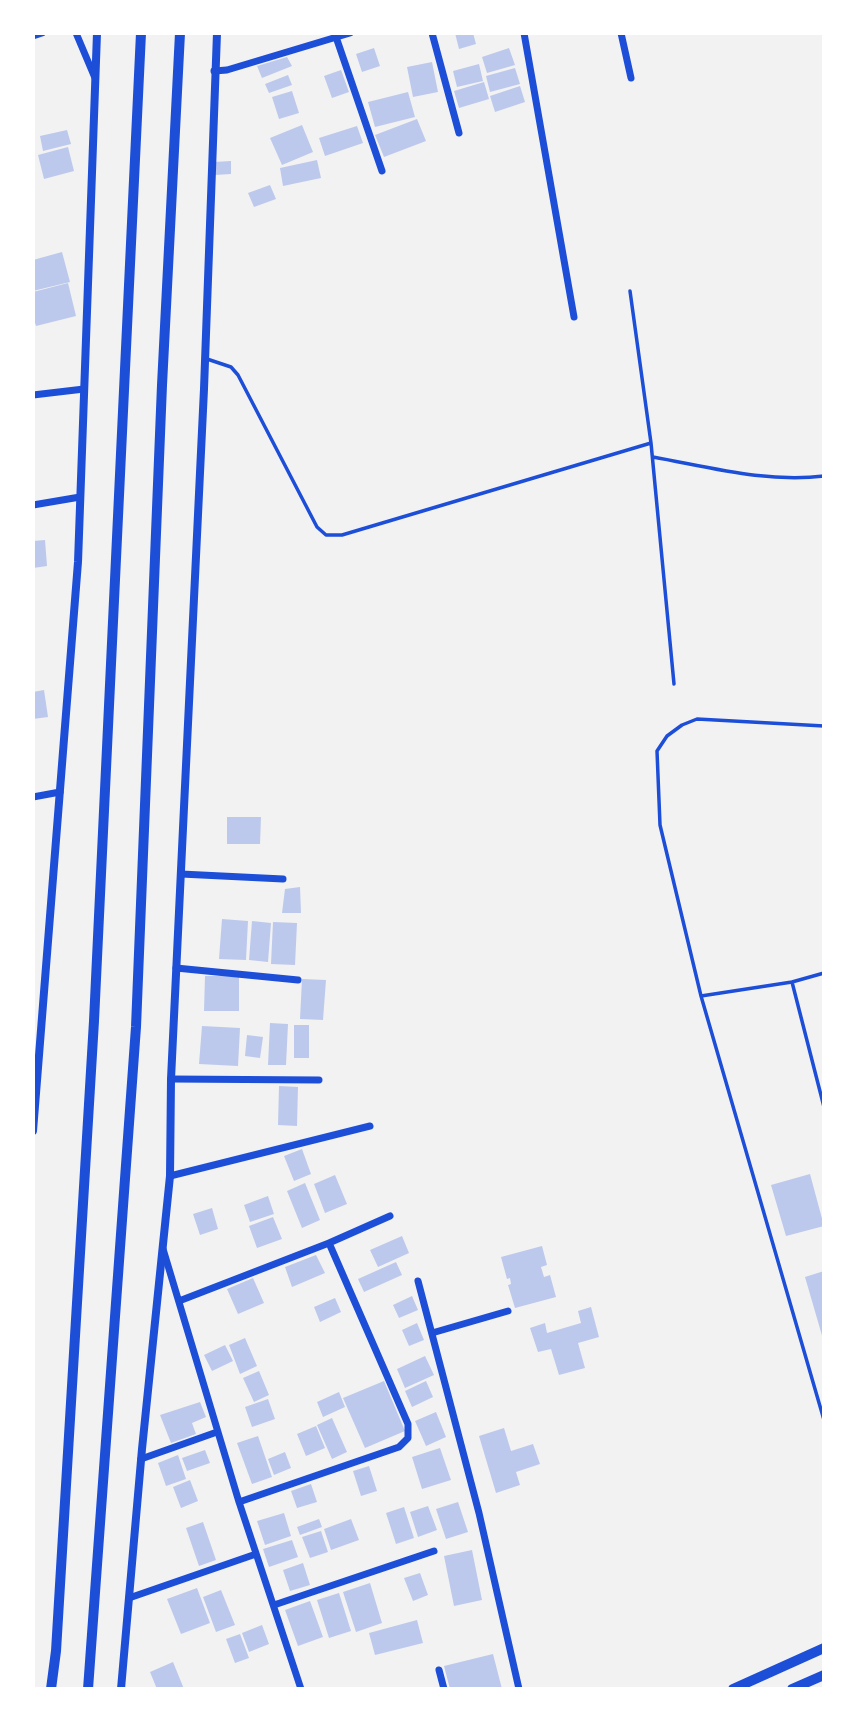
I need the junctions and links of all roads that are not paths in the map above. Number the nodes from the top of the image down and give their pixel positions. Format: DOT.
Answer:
graph roads {
  1 [pos="43,33"];
  2 [pos="76,33"];
  3 [pos="97,33"];
  4 [pos="141,33"];
  5 [pos="180,33"];
  6 [pos="217,33"];
  7 [pos="350,33"];
  8 [pos="432,33"];
  9 [pos="524,33"];
  10 [pos="621,33"];
  11 [pos="33,36"];
  12 [pos="336,37"];
  13 [pos="214,71"];
  14 [pos="96,78"];
  15 [pos="631,78"];
  16 [pos="459,133"];
  17 [pos="382,171"];
  18 [pos="630,291"];
  19 [pos="574,317"];
  20 [pos="205,359"];
  21 [pos="84,389"];
  22 [pos="33,395"];
  23 [pos="651,443"];
  24 [pos="653,457"];
  25 [pos="824,476"];
  26 [pos="80,497"];
  27 [pos="33,505"];
  28 [pos="674,684"];
  29 [pos="824,726"];
  30 [pos="60,792"];
  31 [pos="33,797"];
  32 [pos="181,874"];
  33 [pos="283,879"];
  34 [pos="176,968"];
  35 [pos="824,973"];
  36 [pos="298,980"];
  37 [pos="792,982"];
  38 [pos="701,996"];
  39 [pos="33,1005"];
  40 [pos="43,1006"];
  41 [pos="171,1079"];
  42 [pos="319,1080"];
  43 [pos="824,1107"];
  44 [pos="370,1126"];
  45 [pos="33,1131"];
  46 [pos="170,1176"];
  47 [pos="390,1216"];
  48 [pos="330,1243"];
  49 [pos="163,1249"];
  50 [pos="418,1281"];
  51 [pos="178,1301"];
  52 [pos="508,1311"];
  53 [pos="432,1333"];
  54 [pos="824,1420"];
  55 [pos="218,1432"];
  56 [pos="141,1459"];
  57 [pos="239,1502"];
  58 [pos="434,1550"];
  59 [pos="256,1554"];
  60 [pos="130,1598"];
  61 [pos="274,1605"];
  62 [pos="824,1648"];
  63 [pos="439,1670"];
  64 [pos="824,1675"];
  65 [pos="51,1689"];
  66 [pos="88,1689"];
  67 [pos="121,1689"];
  68 [pos="301,1689"];
  69 [pos="444,1689"];
  70 [pos="519,1689"];
  71 [pos="733,1689"];
  72 [pos="792,1689"];
  1 -- 11 [label="street"];
  2 -- 14 [label="street"];
  3 -- 14 [label="street"];
  4 -- 65 [label="main road"];
  5 -- 66 [label="main road"];
  6 -- 13 [label="street"];
  7 -- 12 [label="street"];
  8 -- 16 [label="street"];
  9 -- 19 [label="street"];
  10 -- 15 [label="street"];
  12 -- 13 [label="street"];
  12 -- 17 [label="street"];
  13 -- 20 [label="street"];
  14 -- 21 [label="street"];
  18 -- 23 [label="lane"];
  20 -- 23 [label="lane"];
  20 -- 32 [label="street"];
  21 -- 22 [label="street"];
  21 -- 26 [label="street"];
  23 -- 24 [label="lane"];
  24 -- 25 [label="lane"];
  24 -- 28 [label="lane"];
  26 -- 27 [label="street"];
  26 -- 30 [label="street"];
  29 -- 38 [label="lane"];
  30 -- 31 [label="street"];
  30 -- 40 [label="street"];
  32 -- 33 [label="street"];
  32 -- 34 [label="street"];
  34 -- 36 [label="street"];
  34 -- 41 [label="street"];
  35 -- 37 [label="lane"];
  37 -- 38 [label="lane"];
  37 -- 43 [label="lane"];
  38 -- 54 [label="lane"];
  39 -- 40 [label="street"];
  40 -- 45 [label="street"];
  41 -- 42 [label="street"];
  41 -- 46 [label="street"];
  44 -- 46 [label="street"];
  46 -- 49 [label="street"];
  47 -- 48 [label="street"];
  48 -- 51 [label="street"];
  48 -- 57 [label="street"];
  49 -- 51 [label="street"];
  49 -- 56 [label="street"];
  50 -- 53 [label="street"];
  51 -- 55 [label="street"];
  52 -- 53 [label="street"];
  53 -- 70 [label="street"];
  55 -- 56 [label="street"];
  55 -- 57 [label="street"];
  56 -- 60 [label="street"];
  57 -- 59 [label="street"];
  58 -- 61 [label="street"];
  59 -- 60 [label="street"];
  59 -- 61 [label="street"];
  60 -- 67 [label="street"];
  61 -- 68 [label="street"];
  62 -- 71 [label="main road"];
  63 -- 69 [label="street"];
  64 -- 72 [label="main road"];
}
